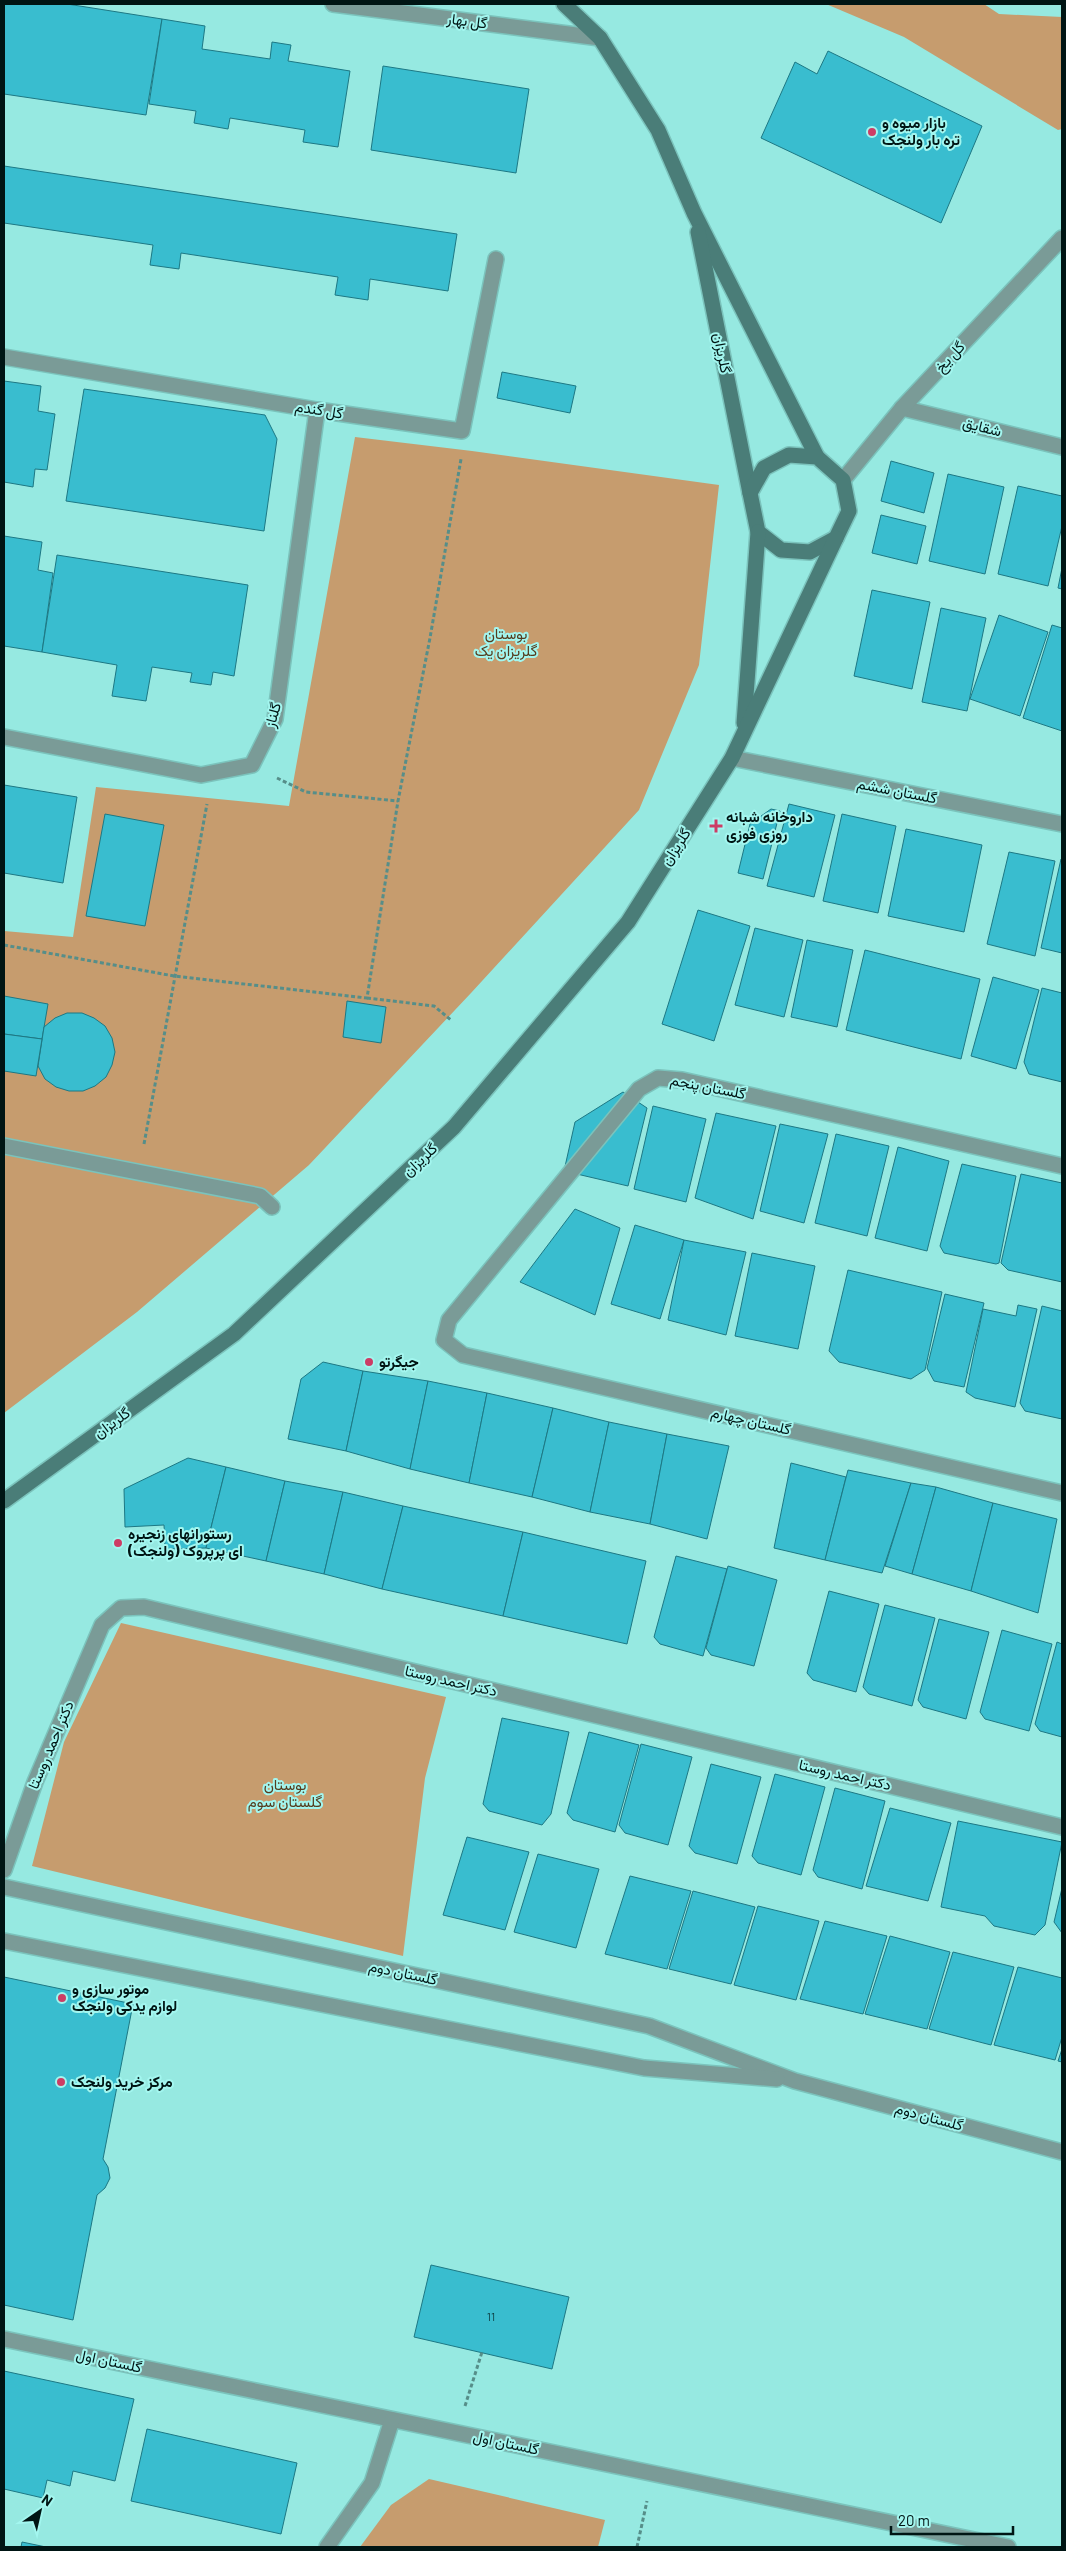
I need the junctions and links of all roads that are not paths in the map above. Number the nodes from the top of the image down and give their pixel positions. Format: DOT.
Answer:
graph roads {
  1 [pos="333,4"];
  2 [pos="564,4"];
  3 [pos="600,38"];
  4 [pos="694,213"];
  5 [pos="1062,238"];
  6 [pos="496,259"];
  7 [pos="4,357"];
  8 [pos="902,408"];
  9 [pos="317,410"];
  10 [pos="1062,447"];
  11 [pos="818,457"];
  12 [pos="843,480"];
  13 [pos="750,493"];
  14 [pos="758,532"];
  15 [pos="836,538"];
  16 [pos="743,732"];
  17 [pos="4,737"];
  18 [pos="732,758"];
  19 [pos="1062,824"];
  20 [pos="4,1146"];
  21 [pos="1062,1166"];
  22 [pos="272,1207"];
  23 [pos="444,1340"];
  24 [pos="1062,1493"];
  25 [pos="4,1501"];
  26 [pos="1062,1827"];
  27 [pos="4,1870"];
  28 [pos="4,1887"];
  29 [pos="4,1941"];
  30 [pos="795,2081"];
  31 [pos="1062,2152"];
  32 [pos="4,2339"];
  33 [pos="392,2420"];
  34 [pos="327,2547"];
  35 [pos="1008,2547"];
  1 -- 3 [label="street, گل بهار"];
  2 -- 3 [label="street, گلریزان"];
  3 -- 4 [label="street, گلریزان"];
  4 -- 11 [label="street, گلریزان"];
  4 -- 13 [label="street, گلریزان"];
  5 -- 8 [label="street, گل یخ"];
  6 -- 9 [label="street, گل گندم"];
  7 -- 9 [label="street, گل گندم"];
  8 -- 10 [label="street, شقایق"];
  8 -- 12 [label="street, گل یخ"];
  9 -- 17 [label="street, گلناز"];
  11 -- 12 [label="street"];
  11 -- 13 [label="street"];
  12 -- 15 [label="street"];
  13 -- 14 [label="street"];
  14 -- 15 [label="street"];
  14 -- 16 [label="street, گلریزان"];
  15 -- 16 [label="street, گلریزان"];
  16 -- 18 [label="street, گلریزان"];
  18 -- 19 [label="street, گلستان ششم"];
  18 -- 25 [label="street, گلریزان"];
  20 -- 22 [label="street"];
  21 -- 23 [label="street, گلستان پنجم"];
  23 -- 24 [label="street, گلستان چهارم"];
  26 -- 27 [label="street, دکتر احمد روستا"];
  28 -- 30 [label="street, گلستان دوم"];
  29 -- 30 [label="street, گلستان دوم"];
  30 -- 31 [label="street, گلستان دوم"];
  32 -- 33 [label="street, گلستان اول"];
  33 -- 34 [label="street"];
  33 -- 35 [label="street, گلستان اول"];
}
